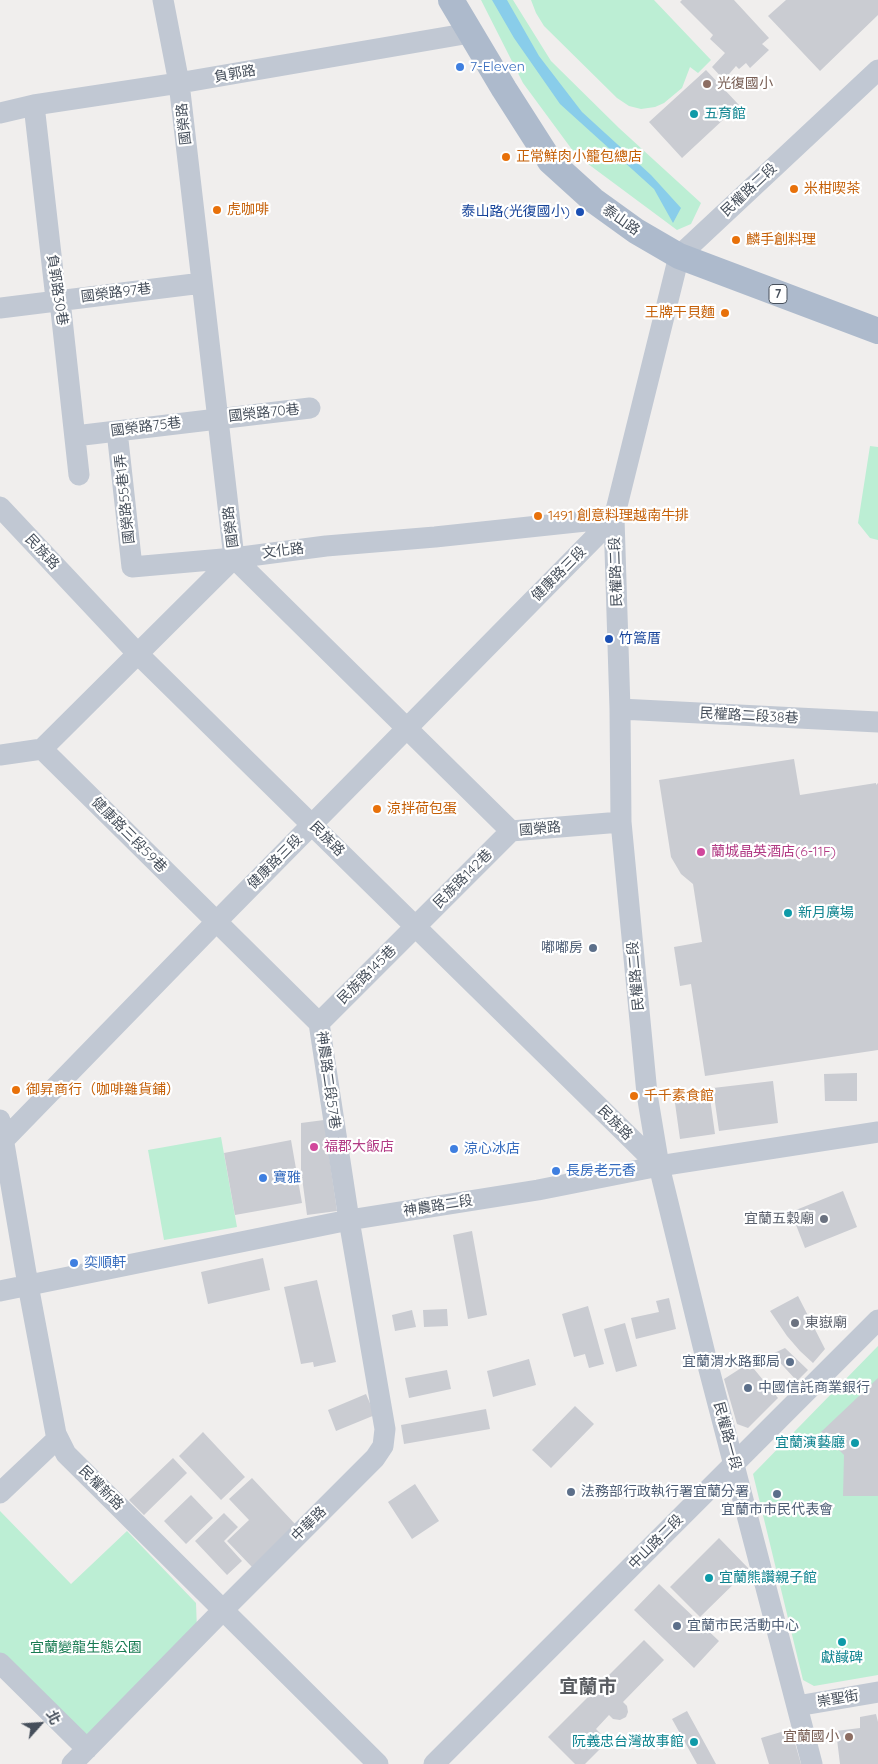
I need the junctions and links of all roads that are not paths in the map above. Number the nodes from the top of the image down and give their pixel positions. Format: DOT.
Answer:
graph roads {
  1 [pos="163,0"];
  2 [pos="452,0"];
  3 [pos="470,33"];
  4 [pos="878,70"];
  5 [pos="179,84"];
  6 [pos="34,106"];
  7 [pos="0,113"];
  8 [pos="679,256"];
  9 [pos="202,283"];
  10 [pos="58,300"];
  11 [pos="0,308"];
  12 [pos="878,332"];
  13 [pos="310,408"];
  14 [pos="218,418"];
  15 [pos="117,431"];
  16 [pos="75,436"];
  17 [pos="80,475"];
  18 [pos="0,507"];
  19 [pos="614,518"];
  20 [pos="234,558"];
  21 [pos="132,567"];
  22 [pos="138,654"];
  23 [pos="620,709"];
  24 [pos="878,722"];
  25 [pos="408,728"];
  26 [pos="42,749"];
  27 [pos="0,755"];
  28 [pos="621,822"];
  29 [pos="312,825"];
  30 [pos="510,831"];
  31 [pos="216,922"];
  32 [pos="415,926"];
  33 [pos="319,1023"];
  34 [pos="0,1120"];
  35 [pos="878,1132"];
  36 [pos="2,1143"];
  37 [pos="659,1166"];
  38 [pos="349,1220"];
  39 [pos="28,1285"];
  40 [pos="0,1291"];
  41 [pos="878,1320"];
  42 [pos="58,1438"];
  43 [pos="735,1463"];
  44 [pos="0,1493"];
  45 [pos="224,1609"];
  46 [pos="0,1663"];
  47 [pos="878,1692"];
  48 [pos="797,1706"];
  49 [pos="87,1749"];
  50 [pos="72,1764"];
  51 [pos="378,1764"];
  52 [pos="434,1764"];
  53 [pos="812,1764"];
  1 -- 5 [label="street, 國榮路"];
  2 -- 3 [label="main road, 泰山路 / 7"];
  3 -- 5 [label="street, 負郭路"];
  3 -- 8 [label="main road, 泰山路 / 7"];
  4 -- 8 [label="street, 民權路二段"];
  5 -- 6 [label="street, 負郭路"];
  5 -- 9 [label="street, 國榮路"];
  6 -- 7 [label="street, 負郭路"];
  6 -- 10 [label="street, 負郭路30巷"];
  8 -- 12 [label="main road, 泰山路 / 7"];
  8 -- 19 [label="street, 民權路二段"];
  9 -- 10 [label="street, 國榮路97巷"];
  9 -- 14 [label="street, 國榮路"];
  10 -- 11 [label="street, 國榮路97巷"];
  10 -- 16 [label="street, 負郭路30巷"];
  13 -- 14 [label="street, 國榮路70巷"];
  14 -- 15 [label="street, 國榮路75巷"];
  14 -- 20 [label="street, 國榮路"];
  15 -- 16 [label="street, 國榮路75巷"];
  15 -- 21 [label="street, 國榮路55巷1弄"];
  16 -- 17 [label="street, 負郭路30巷"];
  18 -- 22 [label="street, 民族路"];
  19 -- 20 [label="street, 文化路"];
  19 -- 23 [label="street, 民權路二段"];
  19 -- 25 [label="street, 健康路三段"];
  20 -- 21 [label="street, 文化路"];
  20 -- 22 [label="street"];
  20 -- 25 [label="street, 國榮路"];
  22 -- 26 [label="street"];
  22 -- 29 [label="street, 民族路"];
  23 -- 24 [label="street, 民權路二段38巷"];
  23 -- 28 [label="street, 民權路二段"];
  25 -- 29 [label="street, 健康路三段"];
  25 -- 30 [label="street, 國榮路"];
  26 -- 27 [label="street"];
  26 -- 31 [label="street, 健康路三段59巷"];
  28 -- 30 [label="street, 國榮路"];
  28 -- 37 [label="street, 民權路二段"];
  29 -- 31 [label="street, 健康路三段"];
  29 -- 32 [label="street, 民族路"];
  30 -- 32 [label="street, 民族路142巷"];
  31 -- 33 [label="street, 神農路二段57巷"];
  31 -- 36 [label="street, 健康路三段"];
  32 -- 33 [label="street, 民族路145巷"];
  32 -- 37 [label="street, 民族路"];
  33 -- 38 [label="street, 神農路二段57巷"];
  34 -- 36 [label="street, 民權新路"];
  35 -- 37 [label="street, 神農路二段"];
  36 -- 39 [label="street, 民權新路"];
  37 -- 38 [label="street, 神農路二段"];
  37 -- 43 [label="street, 民權路一段"];
  38 -- 39 [label="street, 神農路二段"];
  38 -- 45 [label="street, 中華路"];
  39 -- 40 [label="street, 神農路二段"];
  39 -- 42 [label="street, 民權新路"];
  41 -- 43 [label="street, 中山路二段"];
  42 -- 44 [label="street"];
  42 -- 45 [label="street, 民權新路"];
  43 -- 48 [label="street, 民權路一段"];
  43 -- 52 [label="street, 中山路二段"];
  45 -- 49 [label="street, 中華路"];
  45 -- 51 [label="street, 民權新路"];
  46 -- 49 [label="street"];
  47 -- 48 [label="street, 崇聖街"];
  48 -- 53 [label="street, 民權路一段"];
  49 -- 50 [label="street, 中華路"];
}
